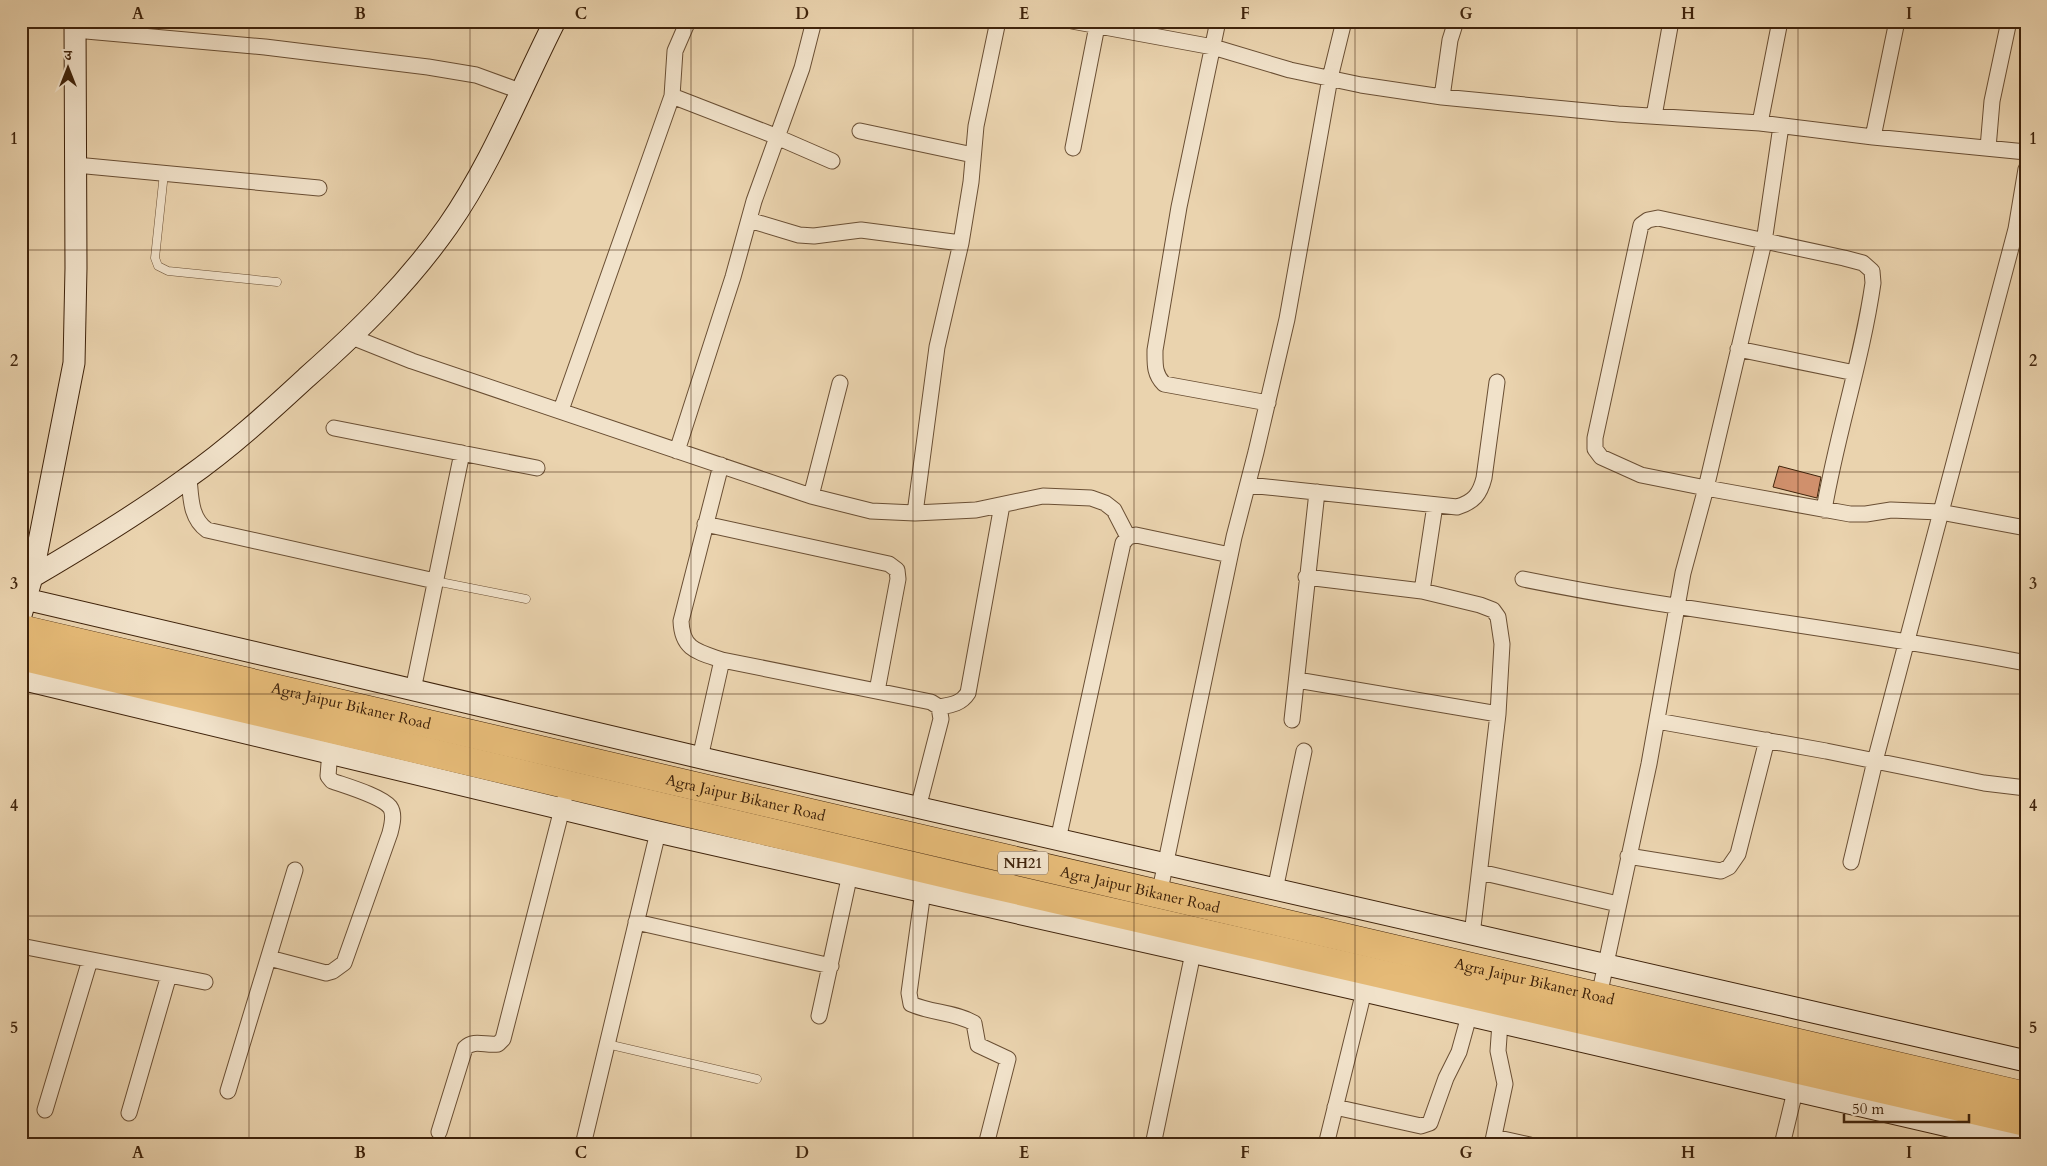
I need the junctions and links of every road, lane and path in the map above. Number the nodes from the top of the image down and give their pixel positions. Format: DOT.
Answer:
graph roads {
  1 [pos="554,21"];
  2 [pos="688,21"];
  3 [pos="814,21"];
  4 [pos="998,21"];
  5 [pos="1072,21"];
  6 [pos="1218,21"];
  7 [pos="1344,21"];
  8 [pos="1456,21"];
  9 [pos="1670,21"];
  10 [pos="1780,21"];
  11 [pos="1896,21"];
  12 [pos="2009,21"];
  13 [pos="75,26"];
  14 [pos="1097,26"];
  15 [pos="1143,27"];
  16 [pos="1213,47"];
  17 [pos="1330,78"];
  18 [pos="520,91"];
  19 [pos="672,96"];
  20 [pos="1442,97"];
  21 [pos="1654,116"];
  22 [pos="1760,123"];
  23 [pos="1781,126"];
  24 [pos="860,131"];
  25 [pos="776,137"];
  26 [pos="1873,137"];
  27 [pos="1073,148"];
  28 [pos="1988,148"];
  29 [pos="2026,152"];
  30 [pos="973,155"];
  31 [pos="832,161"];
  32 [pos="76,165"];
  33 [pos="2026,169"];
  34 [pos="164,173"];
  35 [pos="318,188"];
  36 [pos="749,220"];
  37 [pos="1764,242"];
  38 [pos="961,243"];
  39 [pos="277,282"];
  40 [pos="352,337"];
  41 [pos="1738,349"];
  42 [pos="1855,373"];
  43 [pos="1497,382"];
  44 [pos="840,383"];
  45 [pos="1268,403"];
  46 [pos="561,410"];
  47 [pos="334,428"];
  48 [pos="677,451"];
  49 [pos="462,453"];
  50 [pos="721,465"];
  51 [pos="537,468"];
  52 [pos="189,478"];
  53 [pos="1248,485"];
  54 [pos="1706,488"];
  55 [pos="1318,492"];
  56 [pos="811,496"];
  57 [pos="1002,505"];
  58 [pos="1435,505"];
  59 [pos="1824,510"];
  60 [pos="1940,512"];
  61 [pos="914,514"];
  62 [pos="705,524"];
  63 [pos="2026,528"];
  64 [pos="1128,537"];
  65 [pos="1230,555"];
  66 [pos="32,577"];
  67 [pos="1306,577"];
  68 [pos="1523,579"];
  69 [pos="435,581"];
  70 [pos="1422,591"];
  71 [pos="526,599"];
  72 [pos="23,604"];
  73 [pos="1678,608"];
  74 [pos="21,629"];
  75 [pos="1908,641"];
  76 [pos="21,656"];
  77 [pos="722,660"];
  78 [pos="2026,663"];
  79 [pos="21,679"];
  80 [pos="1297,680"];
  81 [pos="413,690"];
  82 [pos="877,691"];
  83 [pos="939,707"];
  84 [pos="1498,714"];
  85 [pos="1292,720"];
  86 [pos="1657,721"];
  87 [pos="1768,740"];
  88 [pos="330,751"];
  89 [pos="1304,751"];
  90 [pos="700,758"];
  91 [pos="1875,761"];
  92 [pos="2026,788"];
  93 [pos="565,796"];
  94 [pos="918,808"];
  95 [pos="658,832"];
  96 [pos="1058,840"];
  97 [pos="1628,856"];
  98 [pos="1851,862"];
  99 [pos="1165,864"];
  100 [pos="295,870"];
  101 [pos="1480,872"];
  102 [pos="850,874"];
  103 [pos="1275,890"];
  104 [pos="923,891"];
  105 [pos="1159,895"];
  106 [pos="1618,904"];
  107 [pos="636,922"];
  108 [pos="1472,935"];
  109 [pos="21,946"];
  110 [pos="1193,953"];
  111 [pos="269,958"];
  112 [pos="90,960"];
  113 [pos="1606,963"];
  114 [pos="831,966"];
  115 [pos="169,975"];
  116 [pos="205,982"];
  117 [pos="1364,991"];
  118 [pos="1599,996"];
  119 [pos="819,1016"];
  120 [pos="1470,1016"];
  121 [pos="1500,1022"];
  122 [pos="607,1044"];
  123 [pos="2026,1061"];
  124 [pos="757,1079"];
  125 [pos="1797,1081"];
  126 [pos="228,1091"];
  127 [pos="2026,1096"];
  128 [pos="1335,1107"];
  129 [pos="45,1110"];
  130 [pos="129,1113"];
  131 [pos="2026,1122"];
  132 [pos="439,1132"];
  133 [pos="1493,1141"];
  134 [pos="2026,1144"];
  135 [pos="583,1145"];
  136 [pos="986,1145"];
  137 [pos="1153,1145"];
  138 [pos="1326,1145"];
  139 [pos="1530,1145"];
  140 [pos="1782,1145"];
  1 -- 18 [label="street"];
  2 -- 19 [label="street"];
  3 -- 25 [label="street"];
  4 -- 30 [label="street"];
  5 -- 14 [label="street"];
  6 -- 16 [label="street"];
  7 -- 17 [label="street"];
  8 -- 20 [label="street"];
  9 -- 21 [label="street"];
  10 -- 22 [label="street"];
  11 -- 26 [label="street"];
  12 -- 28 [label="street"];
  13 -- 18 [label="street"];
  13 -- 32 [label="street"];
  14 -- 15 [label="street"];
  14 -- 27 [label="street"];
  15 -- 16 [label="street"];
  16 -- 17 [label="street"];
  16 -- 45 [label="street"];
  17 -- 20 [label="street"];
  17 -- 45 [label="street"];
  18 -- 40 [label="street"];
  19 -- 25 [label="street"];
  19 -- 46 [label="street"];
  20 -- 21 [label="street"];
  21 -- 22 [label="street"];
  22 -- 23 [label="street"];
  23 -- 26 [label="street"];
  23 -- 37 [label="street"];
  24 -- 30 [label="street"];
  25 -- 31 [label="street"];
  25 -- 36 [label="street"];
  26 -- 28 [label="street"];
  28 -- 29 [label="street"];
  30 -- 38 [label="street"];
  32 -- 34 [label="street"];
  32 -- 66 [label="street"];
  33 -- 60 [label="street"];
  34 -- 35 [label="street"];
  34 -- 39 [label="lane"];
  36 -- 38 [label="street"];
  36 -- 48 [label="street"];
  37 -- 41 [label="street"];
  37 -- 42 [label="street"];
  37 -- 54 [label="street"];
  38 -- 61 [label="street"];
  40 -- 46 [label="street"];
  40 -- 52 [label="street"];
  41 -- 42 [label="street"];
  41 -- 54 [label="street"];
  42 -- 59 [label="street"];
  43 -- 58 [label="street"];
  44 -- 56 [label="street"];
  45 -- 53 [label="street"];
  46 -- 48 [label="street"];
  47 -- 49 [label="street"];
  48 -- 50 [label="street"];
  49 -- 51 [label="street"];
  49 -- 69 [label="street"];
  50 -- 56 [label="street"];
  50 -- 62 [label="street"];
  52 -- 66 [label="street"];
  52 -- 69 [label="street"];
  53 -- 55 [label="street"];
  53 -- 65 [label="street"];
  54 -- 59 [label="street"];
  54 -- 73 [label="street"];
  55 -- 58 [label="street"];
  55 -- 67 [label="street"];
  56 -- 61 [label="street"];
  57 -- 61 [label="street"];
  57 -- 64 [label="street"];
  57 -- 83 [label="street"];
  58 -- 70 [label="street"];
  59 -- 60 [label="street"];
  60 -- 63 [label="street"];
  60 -- 75 [label="street"];
  62 -- 77 [label="street"];
  62 -- 82 [label="street"];
  64 -- 65 [label="street"];
  64 -- 96 [label="street"];
  65 -- 99 [label="street"];
  66 -- 72 [label="street"];
  67 -- 70 [label="street"];
  67 -- 80 [label="street"];
  68 -- 73 [label="street"];
  69 -- 71 [label="lane"];
  69 -- 81 [label="street"];
  70 -- 84 [label="street"];
  72 -- 81 [label="street"];
  73 -- 75 [label="street"];
  73 -- 86 [label="street"];
  74 -- 105 [label="highway, Agra Jaipur Bikaner Road / NH21"];
  75 -- 78 [label="street"];
  75 -- 91 [label="street"];
  76 -- 93 [label="highway, Agra Jaipur Bikaner Road / NH21"];
  77 -- 82 [label="street"];
  77 -- 90 [label="street"];
  79 -- 88 [label="street"];
  80 -- 84 [label="street"];
  80 -- 85 [label="street"];
  81 -- 90 [label="street"];
  82 -- 83 [label="street"];
  83 -- 94 [label="street"];
  84 -- 101 [label="street"];
  86 -- 87 [label="street"];
  86 -- 97 [label="street"];
  87 -- 91 [label="street"];
  87 -- 97 [label="street"];
  88 -- 93 [label="street"];
  88 -- 111 [label="street"];
  89 -- 103 [label="street"];
  90 -- 94 [label="street"];
  91 -- 92 [label="street"];
  91 -- 98 [label="street"];
  93 -- 95 [label="street"];
  93 -- 125 [label="highway, Agra Jaipur Bikaner Road / NH21"];
  93 -- 132 [label="street"];
  94 -- 96 [label="street"];
  95 -- 102 [label="street"];
  95 -- 107 [label="street"];
  96 -- 99 [label="street"];
  97 -- 106 [label="street"];
  99 -- 103 [label="street"];
  99 -- 105 [label="street"];
  100 -- 111 [label="street"];
  101 -- 106 [label="street"];
  101 -- 108 [label="street"];
  102 -- 104 [label="street"];
  102 -- 114 [label="street"];
  103 -- 108 [label="street"];
  104 -- 110 [label="street"];
  104 -- 136 [label="street"];
  105 -- 118 [label="highway, Agra Jaipur Bikaner Road / NH21"];
  106 -- 113 [label="street"];
  107 -- 114 [label="street"];
  107 -- 122 [label="street"];
  108 -- 113 [label="street"];
  109 -- 112 [label="street"];
  110 -- 117 [label="street"];
  110 -- 137 [label="street"];
  111 -- 126 [label="street"];
  112 -- 115 [label="street"];
  112 -- 129 [label="street"];
  113 -- 118 [label="street"];
  113 -- 123 [label="street"];
  114 -- 119 [label="street"];
  115 -- 116 [label="street"];
  115 -- 130 [label="street"];
  117 -- 120 [label="street"];
  117 -- 128 [label="street"];
  118 -- 127 [label="highway, Agra Jaipur Bikaner Road / NH21"];
  120 -- 121 [label="street"];
  120 -- 128 [label="street"];
  121 -- 125 [label="street"];
  121 -- 133 [label="street"];
  122 -- 124 [label="lane"];
  122 -- 135 [label="street"];
  125 -- 131 [label="highway, Agra Jaipur Bikaner Road / NH21"];
  125 -- 134 [label="street"];
  125 -- 140 [label="street"];
  128 -- 138 [label="street"];
  133 -- 139 [label="street"];
}
